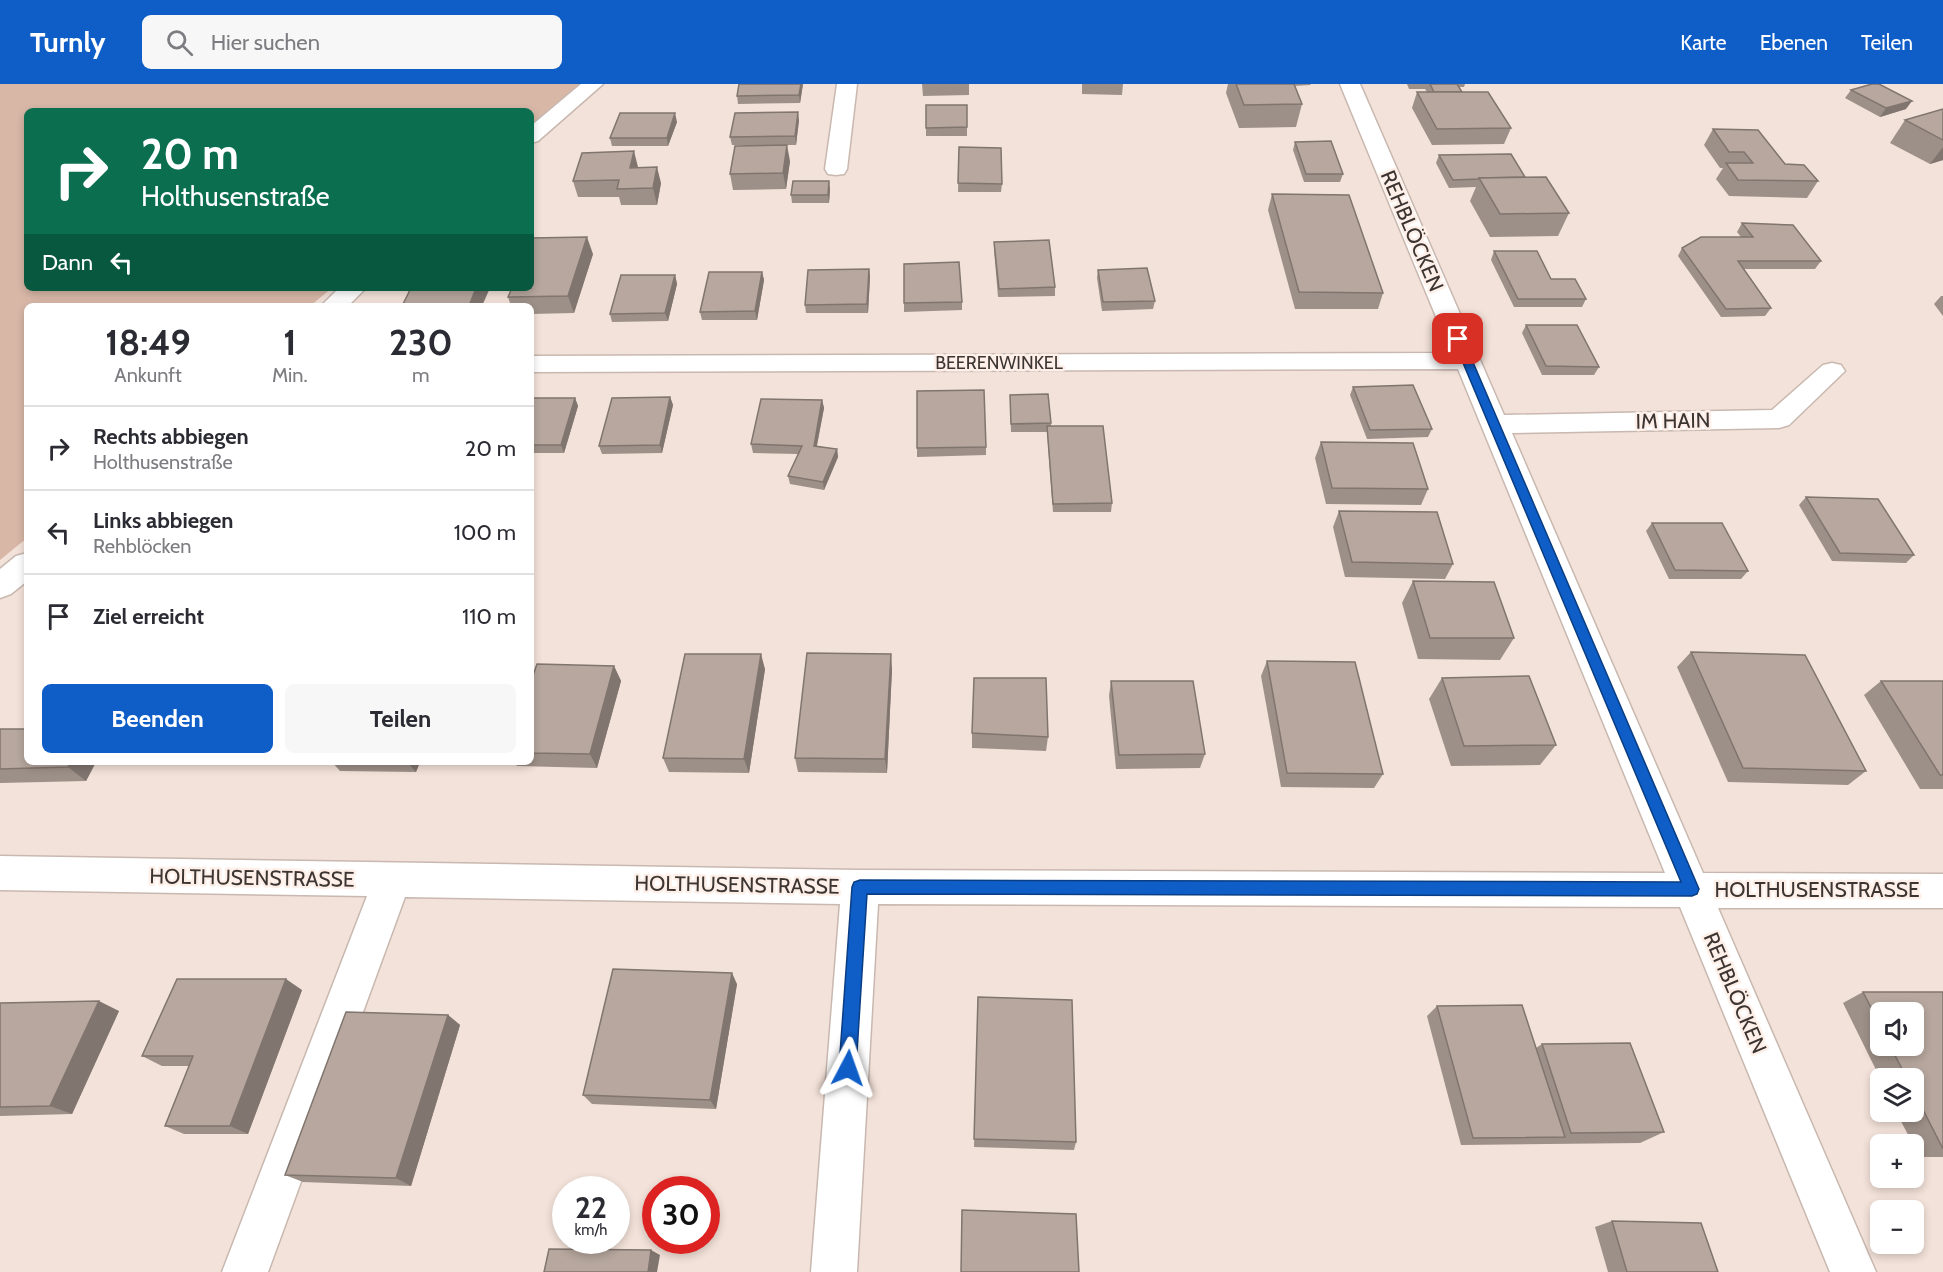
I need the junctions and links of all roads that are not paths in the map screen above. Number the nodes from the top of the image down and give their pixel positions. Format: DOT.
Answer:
graph roads {
  1 [pos="593,84"];
  2 [pos="847,84"];
  3 [pos="1350,84"];
  4 [pos="534,134"];
  5 [pos="836,169"];
  6 [pos="350,291"];
  7 [pos="336,303"];
  8 [pos="1467,361"];
  9 [pos="534,364"];
  10 [pos="1832,371"];
  11 [pos="1496,424"];
  12 [pos="24,566"];
  13 [pos="0,586"];
  14 [pos="0,873"];
  15 [pos="392,880"];
  16 [pos="860,887"];
  17 [pos="1692,889"];
  18 [pos="1943,891"];
  19 [pos="245,1272"];
  20 [pos="834,1272"];
  21 [pos="1853,1272"];
  1 -- 4 [label="street"];
  2 -- 5 [label="street"];
  3 -- 8 [label="street, REHBLÖCKEN"];
  6 -- 7 [label="street"];
  8 -- 9 [label="street, BEERENWINKEL"];
  8 -- 11 [label="street, REHBLÖCKEN"];
  10 -- 11 [label="street, IM HAIN"];
  11 -- 17 [label="street, REHBLÖCKEN"];
  12 -- 13 [label="street"];
  14 -- 15 [label="street, HOLTHUSENSTRASSE"];
  15 -- 16 [label="street, HOLTHUSENSTRASSE"];
  15 -- 19 [label="street"];
  16 -- 17 [label="street, HOLTHUSENSTRASSE"];
  16 -- 20 [label="street"];
  17 -- 18 [label="street, HOLTHUSENSTRASSE"];
  17 -- 21 [label="street, REHBLÖCKEN"];
}
